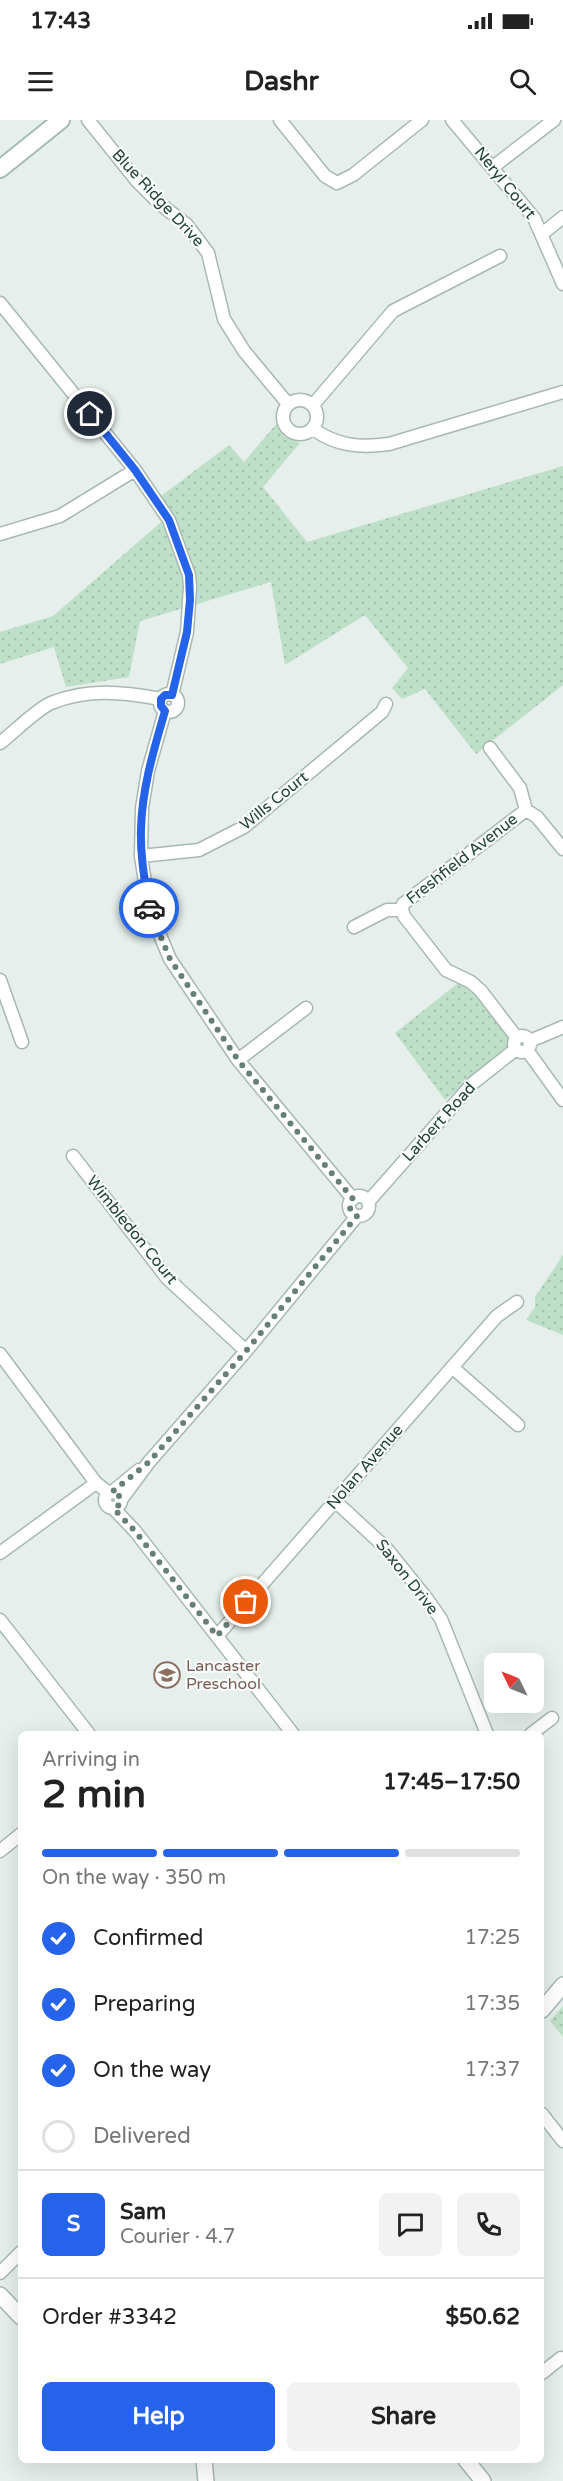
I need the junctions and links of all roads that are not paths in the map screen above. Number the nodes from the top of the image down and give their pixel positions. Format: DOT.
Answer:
graph roads {
  1 [pos="61,120"];
  2 [pos="88,120"];
  3 [pos="280,120"];
  4 [pos="422,120"];
  5 [pos="452,120"];
  6 [pos="554,120"];
  7 [pos="493,166"];
  8 [pos="0,169"];
  9 [pos="563,217"];
  10 [pos="542,234"];
  11 [pos="500,256"];
  12 [pos="563,284"];
  13 [pos="0,303"];
  14 [pos="563,392"];
  15 [pos="288,405"];
  16 [pos="313,405"];
  17 [pos="313,429"];
  18 [pos="135,470"];
  19 [pos="0,534"];
  20 [pos="166,702"];
  21 [pos="386,704"];
  22 [pos="0,743"];
  23 [pos="490,748"];
  24 [pos="526,810"];
  25 [pos="563,849"];
  26 [pos="141,856"];
  27 [pos="402,910"];
  28 [pos="354,927"];
  29 [pos="0,980"];
  30 [pos="306,1008"];
  31 [pos="563,1027"];
  32 [pos="22,1042"];
  33 [pos="522,1045"];
  34 [pos="238,1060"];
  35 [pos="563,1100"];
  36 [pos="73,1156"];
  37 [pos="353,1199"];
  38 [pos="368,1202"];
  39 [pos="357,1216"];
  40 [pos="517,1302"];
  41 [pos="246,1351"];
  42 [pos="0,1354"];
  43 [pos="452,1366"];
  44 [pos="518,1425"];
  45 [pos="96,1483"];
  46 [pos="113,1500"];
  47 [pos="335,1501"];
  48 [pos="0,1553"];
  49 [pos="0,1620"];
  50 [pos="217,1636"];
  51 [pos="552,1718"];
  52 [pos="87,1731"];
  53 [pos="291,1731"];
  54 [pos="485,1731"];
  55 [pos="535,1731"];
  56 [pos="18,1836"];
  57 [pos="0,1851"];
  58 [pos="563,1985"];
  59 [pos="544,2008"];
  60 [pos="544,2117"];
  61 [pos="563,2141"];
  62 [pos="18,2255"];
  63 [pos="0,2273"];
  64 [pos="0,2295"];
  65 [pos="18,2314"];
  66 [pos="561,2358"];
  67 [pos="544,2371"];
  68 [pos="204,2463"];
  69 [pos="468,2463"];
  70 [pos="206,2481"];
  71 [pos="483,2481"];
  1 -- 8 [label="main road"];
  2 -- 15 [label="street, Blue Ridge Drive"];
  3 -- 4 [label="street"];
  5 -- 7 [label="street, Neryl Court"];
  6 -- 7 [label="street"];
  7 -- 10 [label="street, Neryl Court"];
  9 -- 10 [label="street"];
  10 -- 12 [label="street, Neryl Court"];
  11 -- 16 [label="street"];
  13 -- 18 [label="street"];
  14 -- 17 [label="street"];
  15 -- 16 [label="street"];
  15 -- 17 [label="street"];
  16 -- 17 [label="street"];
  18 -- 19 [label="street"];
  18 -- 20 [label="street"];
  20 -- 22 [label="street"];
  20 -- 26 [label="street"];
  21 -- 26 [label="street, Wills Court"];
  23 -- 24 [label="street, Freshfield Avenue"];
  24 -- 25 [label="street, Freshfield Avenue"];
  24 -- 27 [label="street, Freshfield Avenue"];
  26 -- 34 [label="street"];
  27 -- 28 [label="street, Freshfield Avenue"];
  27 -- 33 [label="street, Freshfield Avenue"];
  29 -- 32 [label="street"];
  30 -- 34 [label="street"];
  31 -- 33 [label="street, Larbert Road"];
  33 -- 35 [label="street, Freshfield Avenue"];
  33 -- 38 [label="street, Larbert Road"];
  34 -- 37 [label="street"];
  36 -- 41 [label="street, Wimbledon Court"];
  37 -- 38 [label="street"];
  37 -- 39 [label="street"];
  38 -- 39 [label="street"];
  39 -- 41 [label="street"];
  40 -- 43 [label="street, Nolan Avenue"];
  41 -- 46 [label="street"];
  42 -- 45 [label="street"];
  43 -- 44 [label="street"];
  43 -- 47 [label="street, Nolan Avenue"];
  45 -- 46 [label="street"];
  45 -- 48 [label="street"];
  46 -- 50 [label="street"];
  47 -- 50 [label="street, Nolan Avenue"];
  47 -- 54 [label="street, Saxon Drive"];
  49 -- 52 [label="street"];
  50 -- 53 [label="street"];
  51 -- 55 [label="street"];
  56 -- 57 [label="street"];
  58 -- 59 [label="street"];
  60 -- 61 [label="street"];
  62 -- 63 [label="street"];
  64 -- 65 [label="street"];
  66 -- 67 [label="street"];
  68 -- 70 [label="street"];
  69 -- 71 [label="street"];
}
